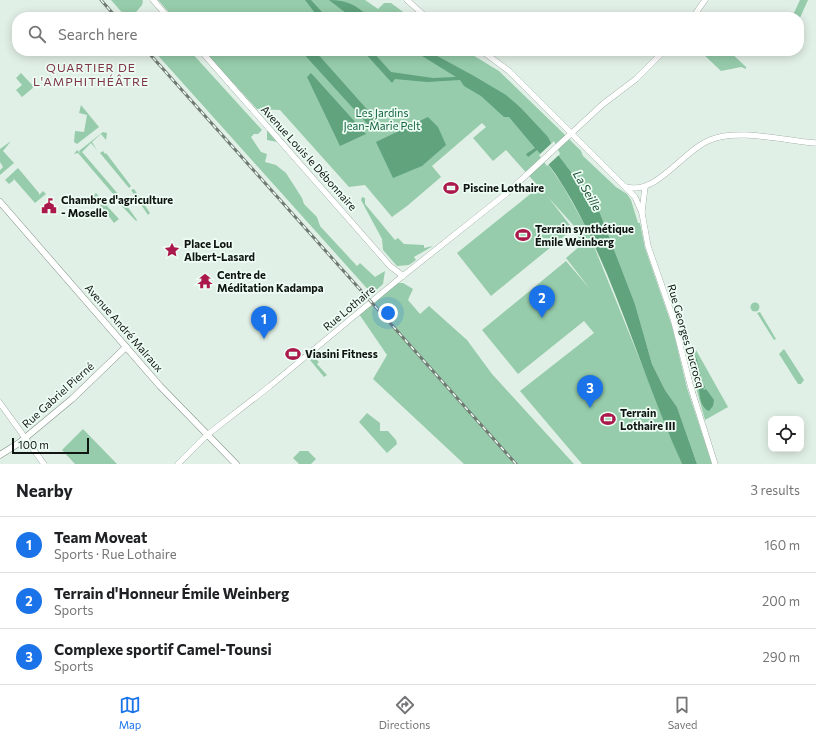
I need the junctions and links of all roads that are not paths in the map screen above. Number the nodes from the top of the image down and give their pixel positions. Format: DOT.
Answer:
graph roads {
  1 [pos="153,0"];
  2 [pos="406,0"];
  3 [pos="705,0"];
  4 [pos="164,12"];
  5 [pos="420,12"];
  6 [pos="697,12"];
  7 [pos="205,56"];
  8 [pos="489,56"];
  9 [pos="659,56"];
  10 [pos="572,134"];
  11 [pos="816,143"];
  12 [pos="626,186"];
  13 [pos="645,187"];
  14 [pos="0,202"];
  15 [pos="642,212"];
  16 [pos="403,276"];
  17 [pos="126,347"];
  18 [pos="0,403"];
  19 [pos="207,434"];
  20 [pos="25,438"];
  21 [pos="0,455"];
  22 [pos="44,464"];
  23 [pos="178,464"];
  24 [pos="236,464"];
  25 [pos="715,464"];
  1 -- 4 [label="street"];
  2 -- 5 [label="street"];
  3 -- 6 [label="street"];
  7 -- 16 [label="street, Avenue Louis le Débonnaire"];
  8 -- 10 [label="street, Rue Georges Ducrocq"];
  9 -- 10 [label="street, Rue Lothaire"];
  10 -- 12 [label="street, Rue Georges Ducrocq"];
  10 -- 16 [label="street, Rue Lothaire"];
  11 -- 13 [label="street"];
  12 -- 13 [label="street"];
  12 -- 15 [label="street, Rue Georges Ducrocq"];
  13 -- 15 [label="street, Rue Georges Ducrocq"];
  14 -- 17 [label="main road, Avenue André Malraux"];
  15 -- 25 [label="street, Rue Georges Ducrocq"];
  16 -- 19 [label="street, Rue Lothaire"];
  17 -- 19 [label="main road, Avenue André Malraux"];
  17 -- 20 [label="main road, Rue Gabriel Pierné"];
  18 -- 20 [label="street"];
  19 -- 23 [label="street, Rue Lothaire"];
  19 -- 24 [label="main road, Avenue André Malraux"];
  20 -- 21 [label="main road, Rue Gabriel Pierné"];
  20 -- 22 [label="street"];
}
